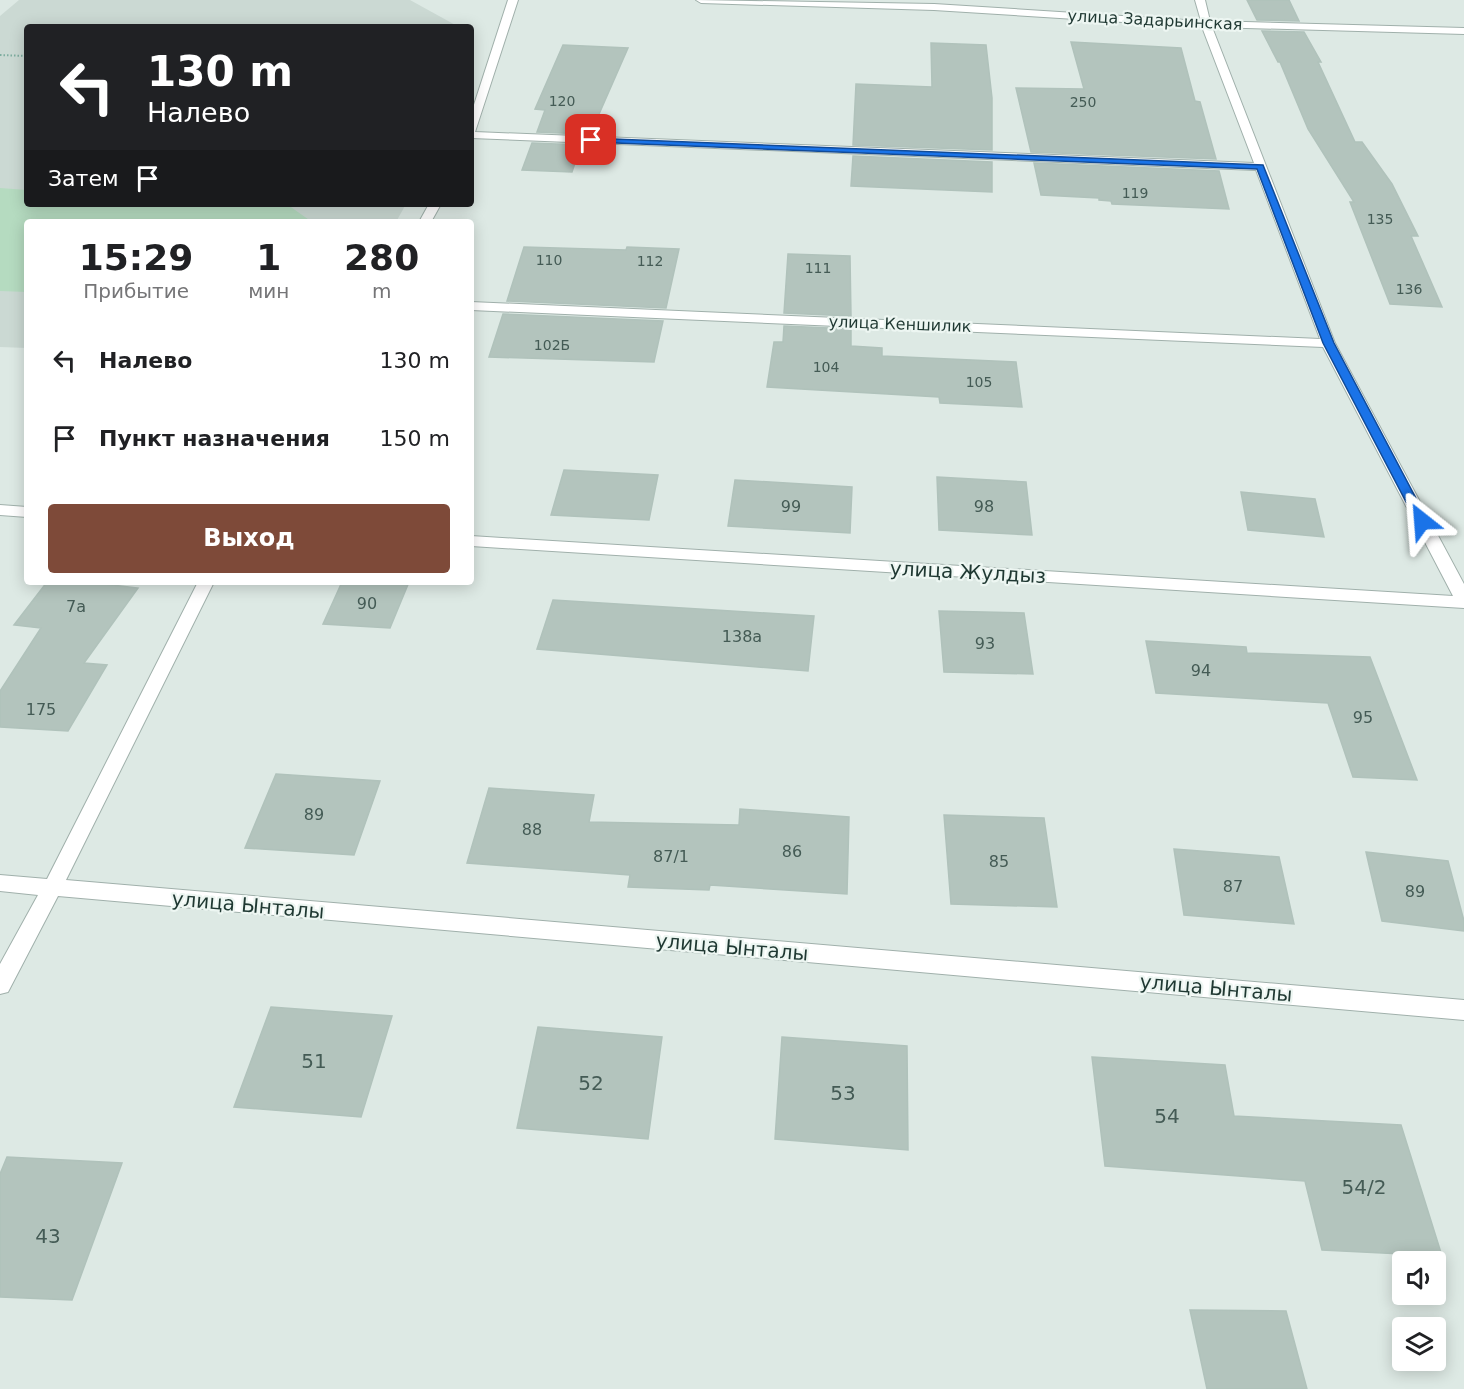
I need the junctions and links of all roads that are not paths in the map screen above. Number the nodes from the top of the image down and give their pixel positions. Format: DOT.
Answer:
graph roads {
  1 [pos="513,0"];
  2 [pos="701,0"];
  3 [pos="1200,0"];
  4 [pos="934,3"];
  5 [pos="1206,24"];
  6 [pos="1464,31"];
  7 [pos="474,121"];
  8 [pos="474,135"];
  9 [pos="1260,167"];
  10 [pos="474,306"];
  11 [pos="1328,343"];
  12 [pos="0,510"];
  13 [pos="24,512"];
  14 [pos="474,541"];
  15 [pos="204,585"];
  16 [pos="1464,601"];
  17 [pos="0,883"];
  18 [pos="52,888"];
  19 [pos="0,985"];
  20 [pos="1464,1010"];
  1 -- 7 [label="street"];
  2 -- 4 [label="street, улица Задарьинская"];
  3 -- 5 [label="street"];
  4 -- 5 [label="street, улица Задарьинская"];
  5 -- 6 [label="street, улица Задарьинская"];
  5 -- 9 [label="street"];
  8 -- 9 [label="street"];
  9 -- 11 [label="street"];
  10 -- 11 [label="street, улица Кеншилик"];
  11 -- 16 [label="street"];
  12 -- 13 [label="street"];
  14 -- 16 [label="street, улица Жулдыз"];
  15 -- 18 [label="street"];
  17 -- 18 [label="street, улица Ынталы"];
  18 -- 19 [label="street"];
  18 -- 20 [label="street, улица Ынталы"];
}
